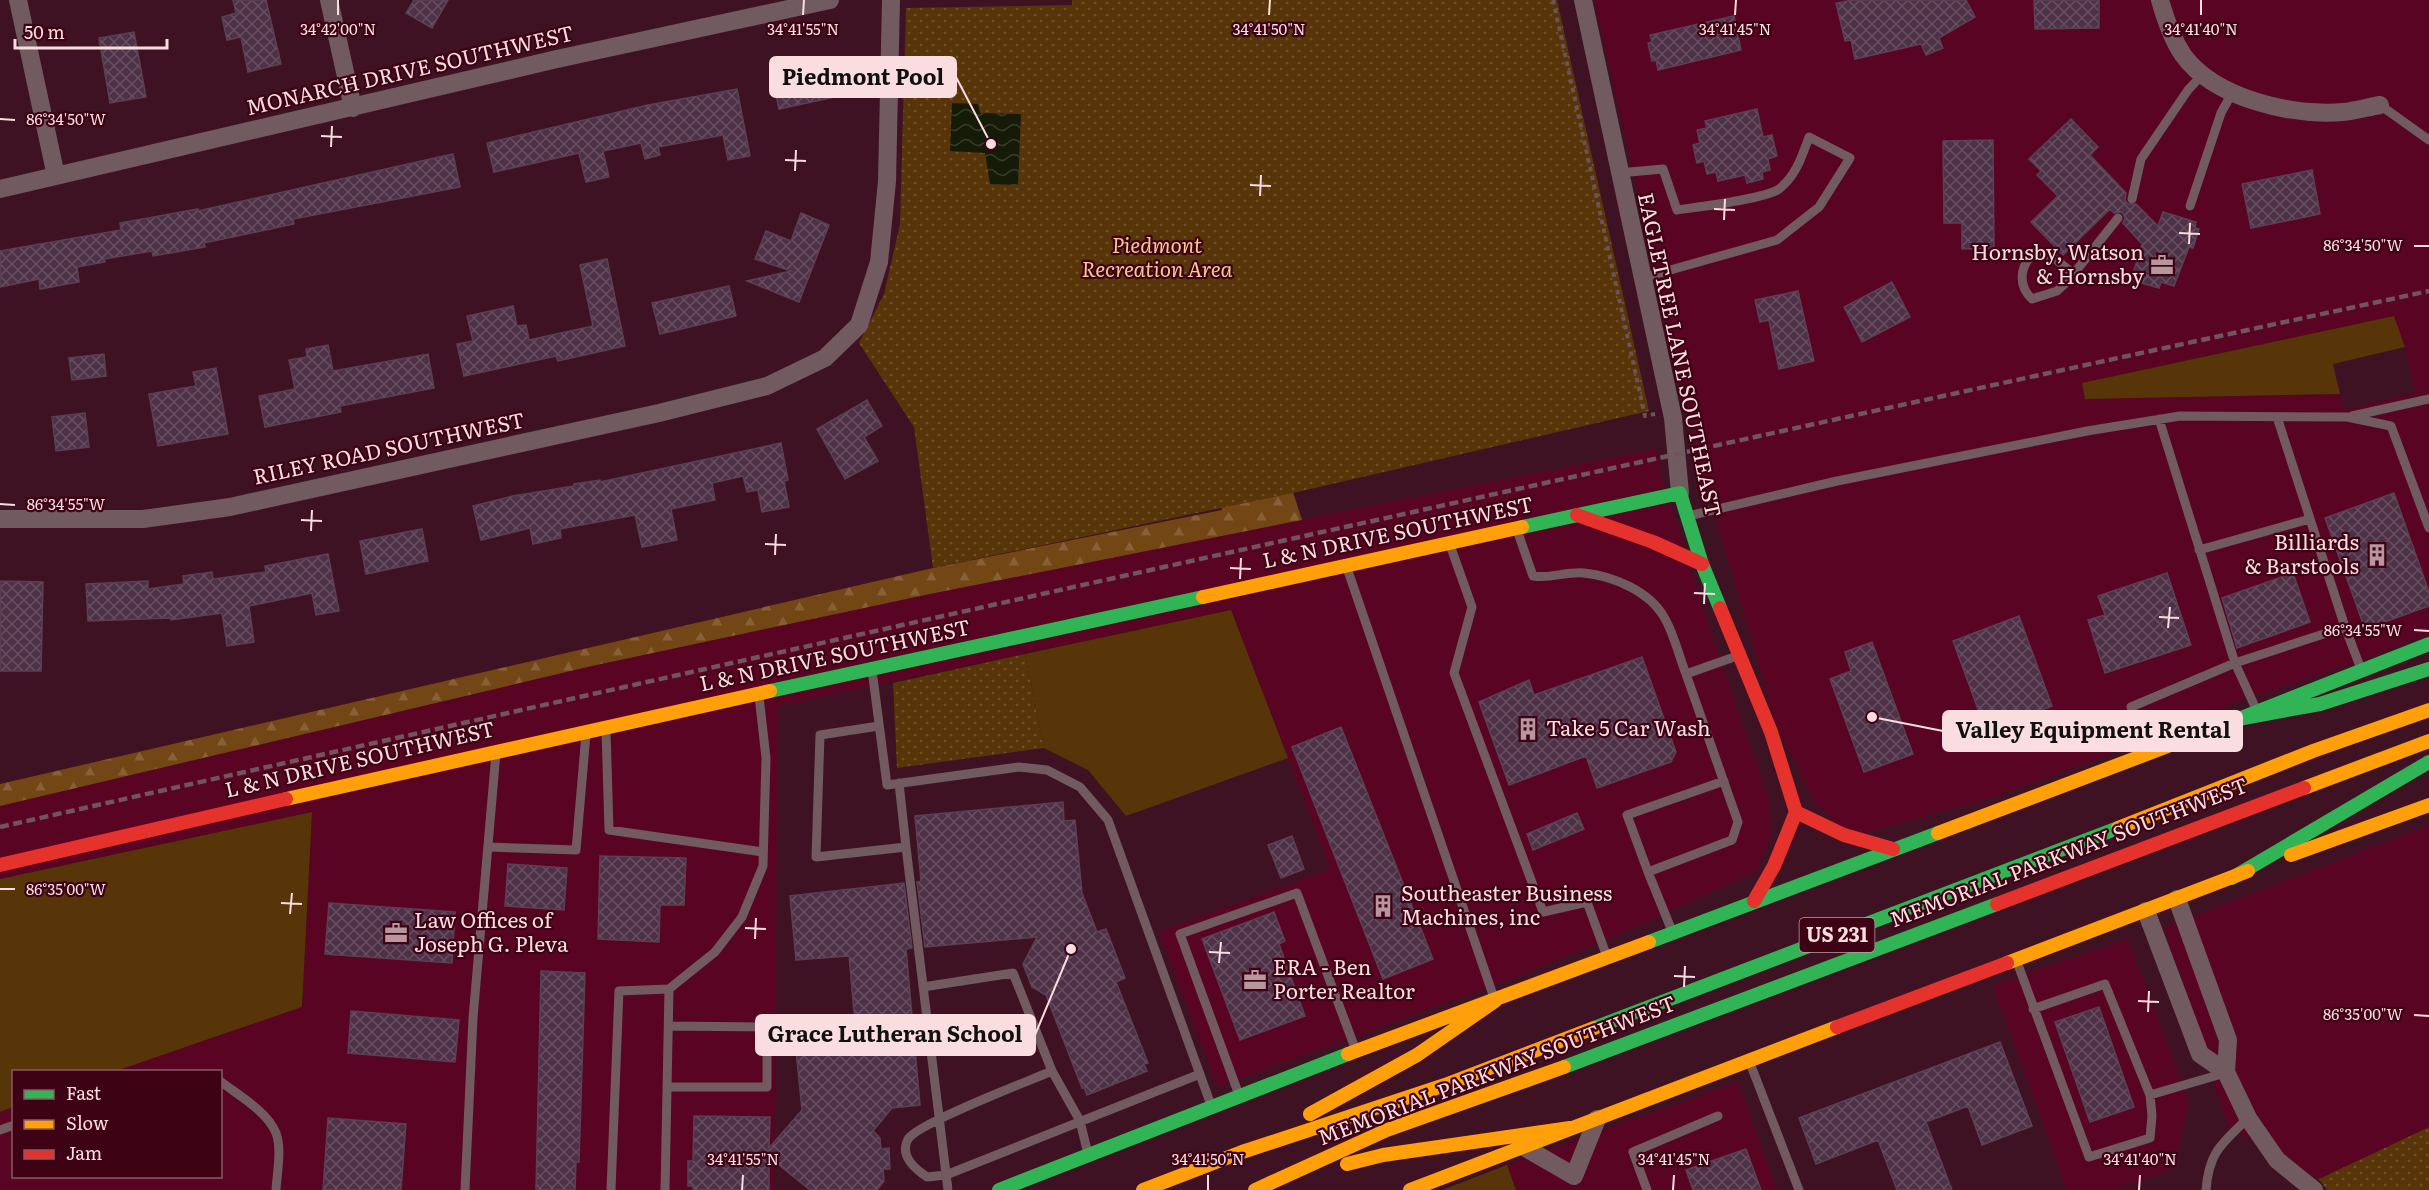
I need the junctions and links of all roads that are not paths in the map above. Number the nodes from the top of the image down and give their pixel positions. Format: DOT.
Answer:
graph roads {
  1 [pos="18,0"];
  2 [pos="329,0"];
  3 [pos="830,0"];
  4 [pos="891,0"];
  5 [pos="1583,0"];
  6 [pos="2160,0"];
  7 [pos="2203,74"];
  8 [pos="2232,93"];
  9 [pos="2380,105"];
  10 [pos="352,108"];
  11 [pos="2429,140"];
  12 [pos="1619,173"];
  13 [pos="56,176"];
  14 [pos="0,189"];
  15 [pos="2132,200"];
  16 [pos="2190,206"];
  17 [pos="2118,218"];
  18 [pos="2074,274"];
  19 [pos="1642,278"];
  20 [pos="2429,399"];
  21 [pos="2277,417"];
  22 [pos="2347,417"];
  23 [pos="2159,419"];
  24 [pos="1680,493"];
  25 [pos="1577,515"];
  26 [pos="1687,516"];
  27 [pos="0,519"];
  28 [pos="2310,519"];
  29 [pos="1517,528"];
  30 [pos="2429,528"];
  31 [pos="1449,543"];
  32 [pos="2199,550"];
  33 [pos="1702,564"];
  34 [pos="1346,566"];
  35 [pos="2345,627"];
  36 [pos="2429,644"];
  37 [pos="1739,655"];
  38 [pos="2235,663"];
  39 [pos="2429,669"];
  40 [pos="872,670"];
  41 [pos="2361,670"];
  42 [pos="1686,674"];
  43 [pos="758,694"];
  44 [pos="2429,710"];
  45 [pos="2257,711"];
  46 [pos="2238,718"];
  47 [pos="879,726"];
  48 [pos="606,727"];
  49 [pos="586,731"];
  50 [pos="2429,741"];
  51 [pos="496,751"];
  52 [pos="2148,755"];
  53 [pos="2429,762"];
  54 [pos="1724,781"];
  55 [pos="899,783"];
  56 [pos="2429,805"];
  57 [pos="1796,813"];
  58 [pos="488,847"];
  59 [pos="906,847"];
  60 [pos="1893,849"];
  61 [pos="763,852"];
  62 [pos="0,865"];
  63 [pos="1648,872"];
  64 [pos="2232,878"];
  65 [pos="2177,899"];
  66 [pos="1754,901"];
  67 [pos="2146,911"];
  68 [pos="1672,932"];
  69 [pos="1607,957"];
  70 [pos="2016,960"];
  71 [pos="923,987"];
  72 [pos="669,989"];
  73 [pos="1495,1000"];
  74 [pos="2033,1008"];
  75 [pos="669,1026"];
  76 [pos="1356,1051"];
  77 [pos="1750,1060"];
  78 [pos="1052,1071"];
  79 [pos="2226,1072"];
  80 [pos="1200,1074"];
  81 [pos="222,1083"];
  82 [pos="668,1087"];
  83 [pos="2150,1095"];
  84 [pos="1240,1097"];
  85 [pos="1212,1108"];
  86 [pos="1718,1116"];
  87 [pos="2248,1118"];
  88 [pos="1597,1119"];
  89 [pos="939,1120"];
  90 [pos="1080,1121"];
  91 [pos="1570,1128"];
  92 [pos="1524,1147"];
  93 [pos="1242,1152"];
  94 [pos="1088,1156"];
  95 [pos="946,1175"];
  96 [pos="1270,1183"];
  97 [pos="1576,1183"];
  98 [pos="276,1190"];
  99 [pos="465,1190"];
  100 [pos="611,1190"];
  101 [pos="665,1190"];
  102 [pos="948,1190"];
  103 [pos="999,1190"];
  104 [pos="1143,1190"];
  105 [pos="1255,1190"];
  106 [pos="1410,1190"];
  107 [pos="1647,1190"];
  108 [pos="1800,1190"];
  109 [pos="2206,1190"];
  110 [pos="2314,1190"];
  1 -- 13 [label="street"];
  2 -- 10 [label="street"];
  3 -- 10 [label="street, MONARCH DRIVE SOUTHWEST"];
  4 -- 27 [label="street, RILEY ROAD SOUTHWEST"];
  5 -- 12 [label="street, EAGLETREE LANE SOUTHEAST"];
  6 -- 7 [label="street"];
  7 -- 8 [label="street"];
  7 -- 15 [label="lane"];
  8 -- 9 [label="street"];
  8 -- 16 [label="lane"];
  9 -- 11 [label="lane"];
  10 -- 13 [label="street, MONARCH DRIVE SOUTHWEST"];
  12 -- 19 [label="street, EAGLETREE LANE SOUTHEAST"];
  12 -- 19 [label="lane"];
  13 -- 14 [label="street, MONARCH DRIVE SOUTHWEST"];
  17 -- 18 [label="lane"];
  18 -- 18 [label="lane"];
  19 -- 24 [label="street, EAGLETREE LANE SOUTHEAST"];
  20 -- 22 [label="lane"];
  21 -- 22 [label="lane"];
  21 -- 23 [label="lane"];
  21 -- 28 [label="lane"];
  22 -- 30 [label="lane"];
  23 -- 26 [label="lane"];
  23 -- 32 [label="lane"];
  24 -- 25 [label="main road, L & N DRIVE SOUTHWEST"];
  24 -- 26 [label="main road, EAGLETREE LANE SOUTHEAST"];
  25 -- 29 [label="main road, L & N DRIVE SOUTHWEST"];
  25 -- 33 [label="main road"];
  26 -- 33 [label="main road, EAGLETREE LANE SOUTHEAST"];
  28 -- 32 [label="lane"];
  28 -- 35 [label="lane"];
  29 -- 31 [label="main road, L & N DRIVE SOUTHWEST"];
  29 -- 42 [label="lane"];
  31 -- 34 [label="main road, L & N DRIVE SOUTHWEST"];
  31 -- 69 [label="lane"];
  32 -- 38 [label="lane"];
  33 -- 37 [label="main road, EAGLETREE LANE SOUTHEAST"];
  34 -- 40 [label="main road, L & N DRIVE SOUTHWEST"];
  34 -- 73 [label="lane"];
  35 -- 38 [label="lane"];
  35 -- 41 [label="lane"];
  36 -- 41 [label="main road"];
  37 -- 42 [label="lane"];
  37 -- 57 [label="main road, EAGLETREE LANE SOUTHEAST"];
  38 -- 45 [label="lane"];
  38 -- 52 [label="lane"];
  39 -- 46 [label="main road"];
  40 -- 43 [label="main road, L & N DRIVE SOUTHWEST"];
  40 -- 47 [label="lane"];
  41 -- 45 [label="main road"];
  42 -- 54 [label="lane"];
  43 -- 48 [label="main road, L & N DRIVE SOUTHWEST"];
  43 -- 61 [label="lane"];
  44 -- 93 [label="main road, MEMORIAL PARKWAY SOUTHWEST / US 231"];
  45 -- 46 [label="main road"];
  46 -- 52 [label="main road"];
  47 -- 55 [label="lane"];
  47 -- 59 [label="lane"];
  48 -- 49 [label="main road, L & N DRIVE SOUTHWEST"];
  48 -- 61 [label="lane"];
  49 -- 51 [label="main road, L & N DRIVE SOUTHWEST"];
  49 -- 58 [label="lane"];
  50 -- 96 [label="main road, MEMORIAL PARKWAY SOUTHWEST / US 231"];
  51 -- 58 [label="lane"];
  51 -- 62 [label="main road, L & N DRIVE SOUTHWEST"];
  52 -- 60 [label="main road"];
  53 -- 64 [label="main road"];
  54 -- 63 [label="lane"];
  54 -- 63 [label="lane"];
  55 -- 59 [label="lane"];
  55 -- 80 [label="lane"];
  56 -- 64 [label="main road"];
  57 -- 60 [label="main road"];
  57 -- 66 [label="main road"];
  58 -- 99 [label="lane"];
  59 -- 71 [label="lane"];
  60 -- 66 [label="main road"];
  61 -- 72 [label="lane"];
  63 -- 68 [label="lane"];
  64 -- 65 [label="main road"];
  65 -- 67 [label="main road"];
  65 -- 79 [label="street"];
  66 -- 68 [label="main road"];
  67 -- 70 [label="main road"];
  67 -- 79 [label="street"];
  68 -- 69 [label="main road"];
  69 -- 73 [label="main road"];
  70 -- 74 [label="lane"];
  70 -- 77 [label="main road"];
  71 -- 78 [label="lane"];
  71 -- 89 [label="lane"];
  72 -- 75 [label="lane"];
  72 -- 100 [label="lane"];
  73 -- 76 [label="main road"];
  73 -- 93 [label="main road"];
  74 -- 83 [label="lane"];
  74 -- 83 [label="lane"];
  75 -- 82 [label="lane"];
  75 -- 82 [label="lane"];
  76 -- 84 [label="main road"];
  76 -- 84 [label="lane"];
  77 -- 88 [label="main road"];
  77 -- 108 [label="lane"];
  78 -- 89 [label="lane"];
  78 -- 90 [label="lane"];
  79 -- 83 [label="lane"];
  79 -- 87 [label="street"];
  80 -- 85 [label="lane"];
  80 -- 90 [label="lane"];
  81 -- 98 [label="lane"];
  82 -- 101 [label="lane"];
  84 -- 85 [label="main road"];
  85 -- 94 [label="main road"];
  86 -- 107 [label="lane"];
  87 -- 109 [label="lane"];
  87 -- 110 [label="street"];
  88 -- 91 [label="main road"];
  88 -- 97 [label="street"];
  89 -- 95 [label="lane"];
  89 -- 95 [label="lane"];
  90 -- 94 [label="lane"];
  90 -- 95 [label="lane"];
  91 -- 92 [label="main road"];
  91 -- 96 [label="main road"];
  92 -- 97 [label="street"];
  92 -- 106 [label="main road"];
  93 -- 104 [label="main road, MEMORIAL PARKWAY SOUTHWEST / US 231"];
  94 -- 103 [label="main road"];
  95 -- 102 [label="lane"];
  96 -- 105 [label="main road, MEMORIAL PARKWAY SOUTHWEST / US 231"];
}
